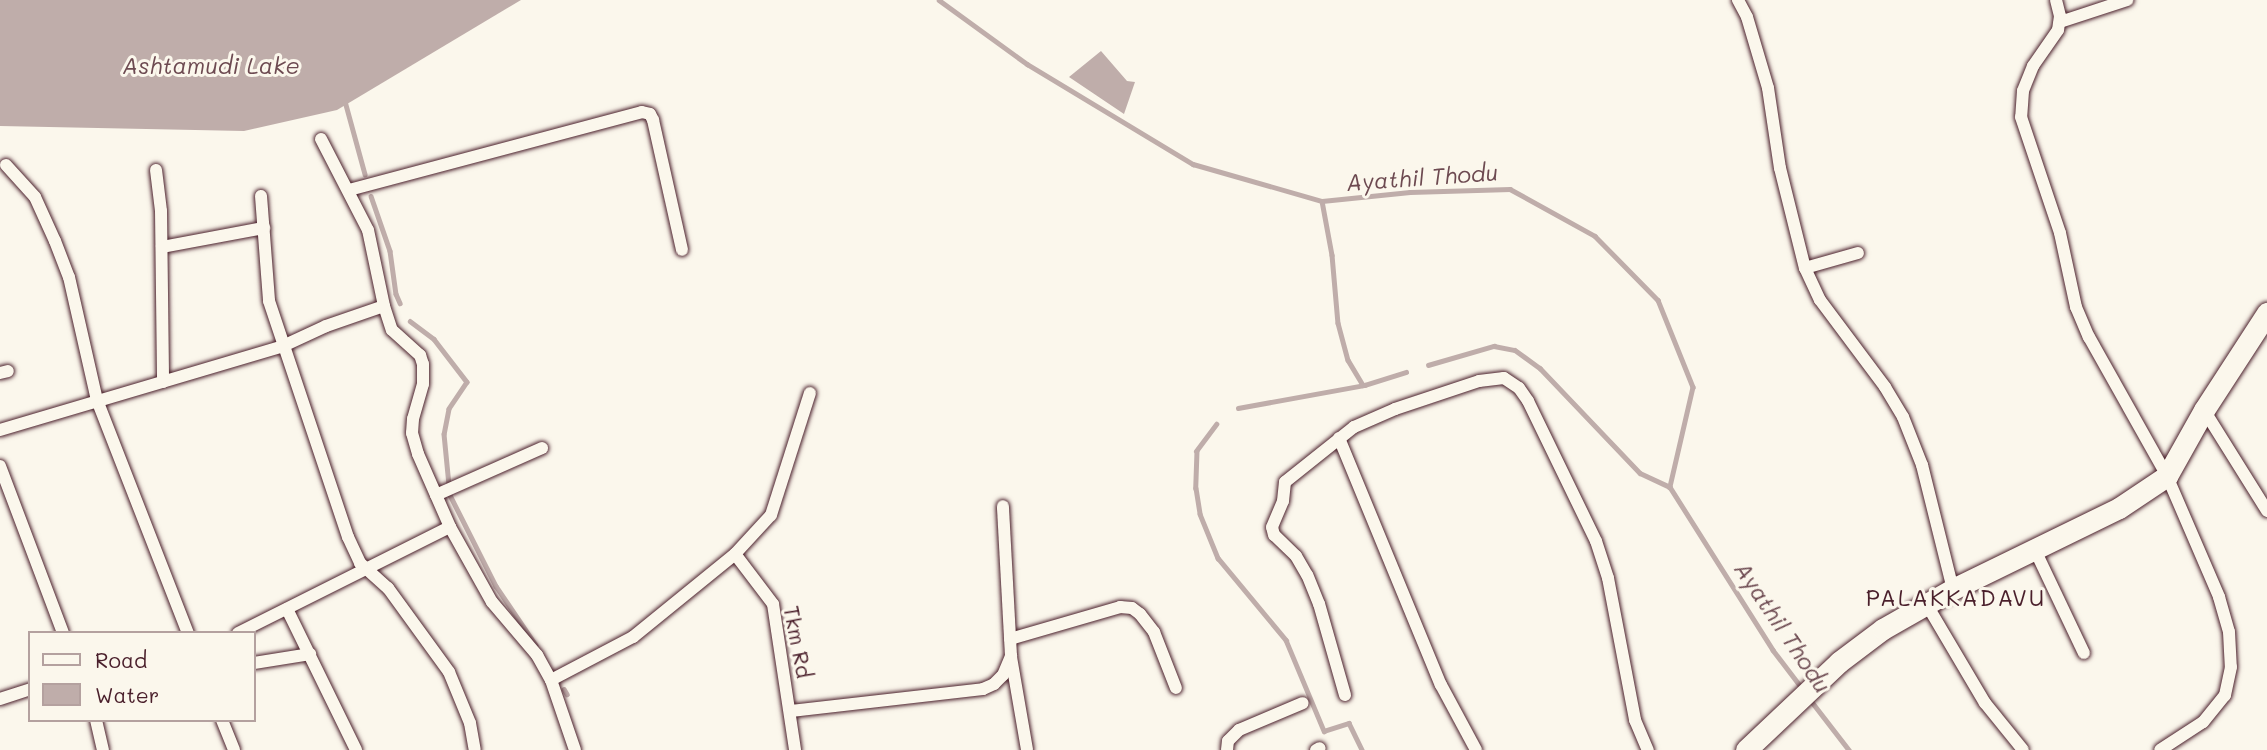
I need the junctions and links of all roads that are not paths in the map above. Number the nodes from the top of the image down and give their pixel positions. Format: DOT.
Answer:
graph roads {
  1 [pos="1738,0"];
  2 [pos="2056,0"];
  3 [pos="2127,0"];
  4 [pos="2060,22"];
  5 [pos="321,139"];
  6 [pos="6,165"];
  7 [pos="156,170"];
  8 [pos="349,190"];
  9 [pos="261,196"];
  10 [pos="264,228"];
  11 [pos="162,247"];
  12 [pos="682,250"];
  13 [pos="1858,253"];
  14 [pos="1805,268"];
  15 [pos="384,306"];
  16 [pos="2267,313"];
  17 [pos="283,346"];
  18 [pos="163,382"];
  19 [pos="810,393"];
  20 [pos="97,400"];
  21 [pos="2204,410"];
  22 [pos="0,430"];
  23 [pos="1339,438"];
  24 [pos="542,448"];
  25 [pos="0,466"];
  26 [pos="2167,476"];
  27 [pos="436,495"];
  28 [pos="1003,506"];
  29 [pos="2267,511"];
  30 [pos="450,527"];
  31 [pos="2035,550"];
  32 [pos="735,554"];
  33 [pos="368,569"];
  34 [pos="1954,589"];
  35 [pos="1927,605"];
  36 [pos="287,610"];
  37 [pos="62,631"];
  38 [pos="186,631"];
  39 [pos="242,631"];
  40 [pos="1010,639"];
  41 [pos="2084,653"];
  42 [pos="310,654"];
  43 [pos="1011,656"];
  44 [pos="256,663"];
  45 [pos="551,680"];
  46 [pos="1176,688"];
  47 [pos="28,691"];
  48 [pos="1345,695"];
  49 [pos="0,699"];
  50 [pos="1303,703"];
  51 [pos="791,711"];
  52 [pos="96,722"];
  53 [pos="223,722"];
  54 [pos="103,750"];
  55 [pos="234,750"];
  56 [pos="356,750"];
  57 [pos="475,750"];
  58 [pos="575,750"];
  59 [pos="795,750"];
  60 [pos="1027,750"];
  61 [pos="1227,750"];
  62 [pos="1476,750"];
  63 [pos="1648,750"];
  64 [pos="1746,750"];
  65 [pos="2023,750"];
  66 [pos="2160,750"];
  1 -- 14 [label="street"];
  2 -- 4 [label="street"];
  3 -- 4 [label="street"];
  4 -- 26 [label="street"];
  5 -- 8 [label="street"];
  6 -- 20 [label="street"];
  7 -- 11 [label="street"];
  8 -- 12 [label="street"];
  8 -- 15 [label="street"];
  9 -- 10 [label="street"];
  10 -- 11 [label="street"];
  10 -- 17 [label="street"];
  11 -- 18 [label="street"];
  13 -- 14 [label="street"];
  14 -- 34 [label="street"];
  15 -- 17 [label="street"];
  15 -- 27 [label="street"];
  16 -- 21 [label="main road"];
  17 -- 18 [label="street"];
  17 -- 33 [label="street"];
  18 -- 20 [label="street"];
  19 -- 32 [label="street"];
  20 -- 22 [label="street"];
  20 -- 38 [label="street"];
  21 -- 26 [label="main road"];
  21 -- 29 [label="street"];
  23 -- 48 [label="street"];
  23 -- 62 [label="street"];
  23 -- 63 [label="street"];
  24 -- 27 [label="street"];
  25 -- 37 [label="street"];
  26 -- 31 [label="main road"];
  26 -- 66 [label="street"];
  27 -- 30 [label="street"];
  28 -- 40 [label="street"];
  30 -- 33 [label="street"];
  30 -- 45 [label="street"];
  31 -- 34 [label="main road"];
  31 -- 41 [label="street"];
  32 -- 45 [label="street"];
  32 -- 51 [label="street, Tkm Rd"];
  33 -- 36 [label="street"];
  33 -- 57 [label="street"];
  34 -- 35 [label="main road"];
  35 -- 64 [label="main road"];
  35 -- 65 [label="street"];
  36 -- 39 [label="street"];
  36 -- 42 [label="street"];
  40 -- 43 [label="street"];
  40 -- 46 [label="street"];
  42 -- 44 [label="street"];
  42 -- 56 [label="street"];
  43 -- 51 [label="street"];
  43 -- 60 [label="street"];
  45 -- 58 [label="street"];
  47 -- 49 [label="street"];
  50 -- 61 [label="street"];
  51 -- 59 [label="street, Tkm Rd"];
  52 -- 54 [label="street"];
  53 -- 55 [label="street"];
}
